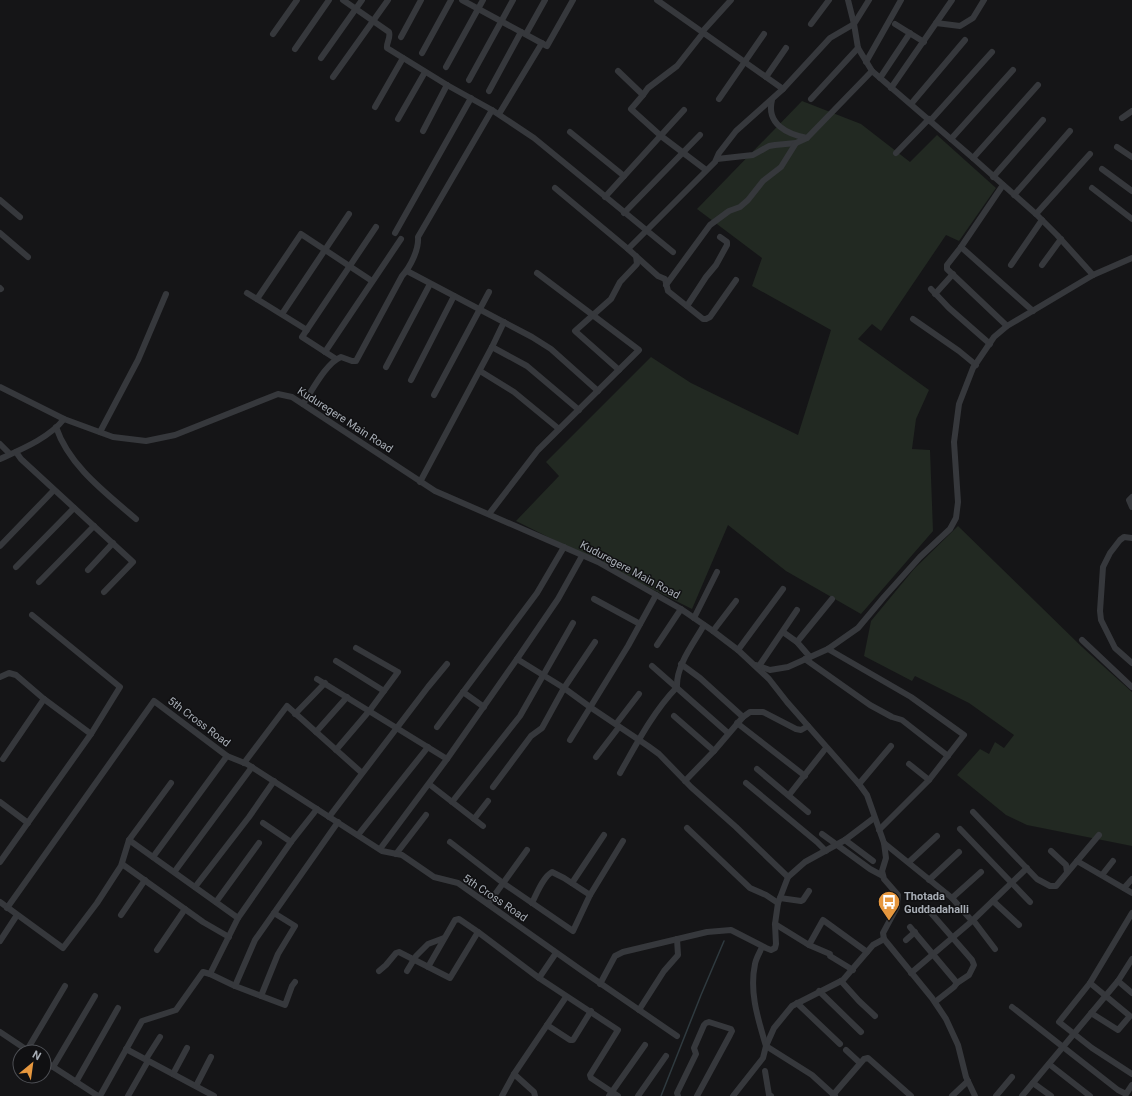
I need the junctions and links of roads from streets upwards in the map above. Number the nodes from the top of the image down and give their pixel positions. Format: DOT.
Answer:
graph roads {
  1 [pos="297,0"];
  2 [pos="329,0"];
  3 [pos="344,0"];
  4 [pos="362,0"];
  5 [pos="388,0"];
  6 [pos="421,0"];
  7 [pos="451,0"];
  8 [pos="462,0"];
  9 [pos="483,0"];
  10 [pos="513,0"];
  11 [pos="545,0"];
  12 [pos="574,0"];
  13 [pos="657,0"];
  14 [pos="731,0"];
  15 [pos="829,0"];
  16 [pos="848,0"];
  17 [pos="869,0"];
  18 [pos="901,0"];
  19 [pos="956,0"];
  20 [pos="984,0"];
  21 [pos="951,2"];
  22 [pos="355,8"];
  23 [pos="478,9"];
  24 [pos="373,20"];
  25 [pos="502,21"];
  26 [pos="936,23"];
  27 [pos="811,24"];
  28 [pos="854,24"];
  29 [pos="895,24"];
  30 [pos="703,32"];
  31 [pos="524,33"];
  32 [pos="910,33"];
  33 [pos="273,34"];
  34 [pos="764,34"];
  35 [pos="401,37"];
  36 [pos="965,40"];
  37 [pos="924,42"];
  38 [pos="542,43"];
  39 [pos="786,48"];
  40 [pos="858,48"];
  41 [pos="295,49"];
  42 [pos="992,52"];
  43 [pos="422,53"];
  44 [pos="321,58"];
  45 [pos="403,58"];
  46 [pos="744,62"];
  47 [pos="866,62"];
  48 [pos="446,67"];
  49 [pos="1013,70"];
  50 [pos="618,71"];
  51 [pos="872,71"];
  52 [pos="425,72"];
  53 [pos="333,77"];
  54 [pos="766,77"];
  55 [pos="880,78"];
  56 [pos="469,80"];
  57 [pos="447,85"];
  58 [pos="1038,85"];
  59 [pos="891,88"];
  60 [pos="783,89"];
  61 [pos="489,91"];
  62 [pos="643,95"];
  63 [pos="471,98"];
  64 [pos="719,99"];
  65 [pos="811,99"];
  66 [pos="772,100"];
  67 [pos="911,104"];
  68 [pos="375,107"];
  69 [pos="492,110"];
  70 [pos="684,110"];
  71 [pos="1132,111"];
  72 [pos="499,114"];
  73 [pos="1122,118"];
  74 [pos="398,119"];
  75 [pos="930,120"];
  76 [pos="1043,120"];
  77 [pos="423,131"];
  78 [pos="1070,131"];
  79 [pos="570,132"];
  80 [pos="700,135"];
  81 [pos="662,136"];
  82 [pos="807,138"];
  83 [pos="951,139"];
  84 [pos="796,144"];
  85 [pos="1117,147"];
  86 [pos="683,153"];
  87 [pos="896,153"];
  88 [pos="1090,154"];
  89 [pos="1132,157"];
  90 [pos="974,158"];
  91 [pos="717,159"];
  92 [pos="1102,169"];
  93 [pos="706,170"];
  94 [pos="624,176"];
  95 [pos="993,177"];
  96 [pos="1003,185"];
  97 [pos="555,188"];
  98 [pos="1092,188"];
  99 [pos="1132,191"];
  100 [pos="1014,195"];
  101 [pos="604,197"];
  102 [pos="0,200"];
  103 [pos="624,213"];
  104 [pos="349,214"];
  105 [pos="1036,214"];
  106 [pos="20,217"];
  107 [pos="1132,219"];
  108 [pos="1042,220"];
  109 [pos="376,227"];
  110 [pos="646,230"];
  111 [pos="0,233"];
  112 [pos="395,233"];
  113 [pos="720,237"];
  114 [pos="400,239"];
  115 [pos="1061,239"];
  116 [pos="961,247"];
  117 [pos="628,249"];
  118 [pos="325,250"];
  119 [pos="673,252"];
  120 [pos="636,256"];
  121 [pos="28,257"];
  122 [pos="1132,258"];
  123 [pos="1011,265"];
  124 [pos="1042,265"];
  125 [pos="350,266"];
  126 [pos="407,271"];
  127 [pos="537,273"];
  128 [pos="953,274"];
  129 [pos="1093,275"];
  130 [pos="736,280"];
  131 [pos="372,281"];
  132 [pos="430,284"];
  133 [pos="666,285"];
  134 [pos="488,292"];
  135 [pos="247,293"];
  136 [pos="166,294"];
  137 [pos="454,296"];
  138 [pos="258,299"];
  139 [pos="687,306"];
  140 [pos="479,309"];
  141 [pos="1033,311"];
  142 [pos="282,314"];
  143 [pos="593,316"];
  144 [pos="913,319"];
  145 [pos="504,322"];
  146 [pos="1007,326"];
  147 [pos="307,330"];
  148 [pos="990,344"];
  149 [pos="492,347"];
  150 [pos="325,352"];
  151 [pos="336,360"];
  152 [pos="976,365"];
  153 [pos="386,368"];
  154 [pos="619,370"];
  155 [pos="480,371"];
  156 [pos="411,380"];
  157 [pos="0,387"];
  158 [pos="598,391"];
  159 [pos="434,395"];
  160 [pos="303,404"];
  161 [pos="579,410"];
  162 [pos="64,419"];
  163 [pos="56,427"];
  164 [pos="559,429"];
  165 [pos="100,432"];
  166 [pos="0,444"];
  167 [pos="13,453"];
  168 [pos="0,459"];
  169 [pos="420,482"];
  170 [pos="54,490"];
  171 [pos="1132,497"];
  172 [pos="1132,507"];
  173 [pos="74,508"];
  174 [pos="489,514"];
  175 [pos="136,519"];
  176 [pos="94,526"];
  177 [pos="1132,538"];
  178 [pos="113,543"];
  179 [pos="0,546"];
  180 [pos="564,547"];
  181 [pos="582,556"];
  182 [pos="16,567"];
  183 [pos="88,570"];
  184 [pos="717,572"];
  185 [pos="39,582"];
  186 [pos="783,589"];
  187 [pos="104,592"];
  188 [pos="656,595"];
  189 [pos="594,599"];
  190 [pos="832,599"];
  191 [pos="736,601"];
  192 [pos="681,609"];
  193 [pos="797,610"];
  194 [pos="32,615"];
  195 [pos="694,618"];
  196 [pos="573,623"];
  197 [pos="640,624"];
  198 [pos="704,625"];
  199 [pos="713,631"];
  200 [pos="783,632"];
  201 [pos="1082,640"];
  202 [pos="594,642"];
  203 [pos="797,642"];
  204 [pos="657,645"];
  205 [pos="356,648"];
  206 [pos="828,649"];
  207 [pos="738,650"];
  208 [pos="807,658"];
  209 [pos="517,659"];
  210 [pos="336,661"];
  211 [pos="1132,663"];
  212 [pos="447,664"];
  213 [pos="682,664"];
  214 [pos="652,666"];
  215 [pos="757,666"];
  216 [pos="0,676"];
  217 [pos="542,676"];
  218 [pos="317,679"];
  219 [pos="325,683"];
  220 [pos="677,687"];
  221 [pos="1132,687"];
  222 [pos="564,688"];
  223 [pos="384,691"];
  224 [pos="463,692"];
  225 [pos="639,694"];
  226 [pos="347,697"];
  227 [pos="44,699"];
  228 [pos="484,707"];
  229 [pos="590,707"];
  230 [pos="370,710"];
  231 [pos="295,714"];
  232 [pos="674,716"];
  233 [pos="742,717"];
  234 [pos="737,723"];
  235 [pos="618,725"];
  236 [pos="808,726"];
  237 [pos="437,727"];
  238 [pos="397,728"];
  239 [pos="316,732"];
  240 [pos="728,733"];
  241 [pos="91,734"];
  242 [pos="639,739"];
  243 [pos="570,740"];
  244 [pos="890,746"];
  245 [pos="428,747"];
  246 [pos="826,748"];
  247 [pos="336,750"];
  248 [pos="714,751"];
  249 [pos="226,756"];
  250 [pos="948,756"];
  251 [pos="596,758"];
  252 [pos="3,759"];
  253 [pos="447,759"];
  254 [pos="244,763"];
  255 [pos="909,764"];
  256 [pos="252,767"];
  257 [pos="757,769"];
  258 [pos="620,772"];
  259 [pos="362,774"];
  260 [pos="805,776"];
  261 [pos="929,780"];
  262 [pos="274,781"];
  263 [pos="685,781"];
  264 [pos="171,783"];
  265 [pos="746,783"];
  266 [pos="429,784"];
  267 [pos="859,784"];
  268 [pos="493,787"];
  269 [pos="789,795"];
  270 [pos="488,801"];
  271 [pos="0,802"];
  272 [pos="452,802"];
  273 [pos="317,809"];
  274 [pos="808,812"];
  275 [pos="974,812"];
  276 [pos="426,815"];
  277 [pos="329,817"];
  278 [pos="874,818"];
  279 [pos="474,819"];
  280 [pos="338,822"];
  281 [pos="262,823"];
  282 [pos="28,824"];
  283 [pos="483,826"];
  284 [pos="688,828"];
  285 [pos="960,829"];
  286 [pos="879,830"];
  287 [pos="822,834"];
  288 [pos="604,835"];
  289 [pos="1100,835"];
  290 [pos="358,836"];
  291 [pos="937,836"];
  292 [pos="129,840"];
  293 [pos="845,840"];
  294 [pos="624,841"];
  295 [pos="291,842"];
  296 [pos="450,842"];
  297 [pos="259,843"];
  298 [pos="884,843"];
  299 [pos="835,844"];
  300 [pos="380,849"];
  301 [pos="527,850"];
  302 [pos="1051,850"];
  303 [pos="826,851"];
  304 [pos="959,852"];
  305 [pos="396,854"];
  306 [pos="153,857"];
  307 [pos="873,861"];
  308 [pos="1077,861"];
  309 [pos="1113,861"];
  310 [pos="0,862"];
  311 [pos="909,862"];
  312 [pos="122,864"];
  313 [pos="1027,868"];
  314 [pos="175,871"];
  315 [pos="981,872"];
  316 [pos="1067,872"];
  317 [pos="1102,875"];
  318 [pos="883,876"];
  319 [pos="788,877"];
  320 [pos="1132,879"];
  321 [pos="144,880"];
  322 [pos="929,880"];
  323 [pos="503,883"];
  324 [pos="572,883"];
  325 [pos="1012,883"];
  326 [pos="194,886"];
  327 [pos="1124,888"];
  328 [pos="808,891"];
  329 [pos="1132,893"];
  330 [pos="590,895"];
  331 [pos="952,898"];
  332 [pos="779,901"];
  333 [pos="993,901"];
  334 [pos="0,902"];
  335 [pos="216,902"];
  336 [pos="1030,902"];
  337 [pos="532,903"];
  338 [pos="488,904"];
  339 [pos="7,908"];
  340 [pos="185,909"];
  341 [pos="274,913"];
  342 [pos="931,913"];
  343 [pos="1132,913"];
  344 [pos="17,915"];
  345 [pos="120,915"];
  346 [pos="238,918"];
  347 [pos="972,921"];
  348 [pos="775,924"];
  349 [pos="1019,925"];
  350 [pos="910,927"];
  351 [pos="478,932"];
  352 [pos="914,932"];
  353 [pos="229,937"];
  354 [pos="953,937"];
  355 [pos="444,938"];
  356 [pos="677,939"];
  357 [pos="884,939"];
  358 [pos="0,940"];
  359 [pos="906,940"];
  360 [pos="809,945"];
  361 [pos="762,947"];
  362 [pos="996,949"];
  363 [pos="157,950"];
  364 [pos="867,952"];
  365 [pos="556,953"];
  366 [pos="933,954"];
  367 [pos="1132,959"];
  368 [pos="414,960"];
  369 [pos="428,967"];
  370 [pos="853,970"];
  371 [pos="379,971"];
  372 [pos="407,971"];
  373 [pos="911,973"];
  374 [pos="210,974"];
  375 [pos="539,978"];
  376 [pos="841,980"];
  377 [pos="1118,981"];
  378 [pos="296,982"];
  379 [pos="957,983"];
  380 [pos="1090,983"];
  381 [pos="600,984"];
  382 [pos="65,986"];
  383 [pos="235,986"];
  384 [pos="819,991"];
  385 [pos="1132,993"];
  386 [pos="95,996"];
  387 [pos="261,996"];
  388 [pos="1105,996"];
  389 [pos="566,997"];
  390 [pos="935,1002"];
  391 [pos="797,1004"];
  392 [pos="1012,1007"];
  393 [pos="118,1008"];
  394 [pos="639,1010"];
  395 [pos="591,1011"];
  396 [pos="1091,1013"];
  397 [pos="875,1016"];
  398 [pos="547,1025"];
  399 [pos="0,1032"];
  400 [pos="861,1032"];
  401 [pos="1074,1034"];
  402 [pos="678,1036"];
  403 [pos="160,1037"];
  404 [pos="18,1044"];
  405 [pos="32,1044"];
  406 [pos="645,1044"];
  407 [pos="840,1044"];
  408 [pos="766,1046"];
  409 [pos="1063,1047"];
  410 [pos="187,1048"];
  411 [pos="126,1049"];
  412 [pos="846,1050"];
  413 [pos="666,1056"];
  414 [pos="211,1057"];
  415 [pos="147,1060"];
  416 [pos="860,1063"];
  417 [pos="1049,1064"];
  418 [pos="53,1067"];
  419 [pos="765,1070"];
  420 [pos="173,1074"];
  421 [pos="514,1074"];
  422 [pos="1132,1074"];
  423 [pos="1012,1077"];
  424 [pos="968,1081"];
  425 [pos="76,1082"];
  426 [pos="1033,1083"];
  427 [pos="1132,1084"];
  428 [pos="196,1086"];
  429 [pos="611,1094"];
  430 [pos="834,1095"];
  431 [pos="99,1096"];
  432 [pos="128,1096"];
  433 [pos="214,1096"];
  434 [pos="502,1096"];
  435 [pos="535,1096"];
  436 [pos="618,1096"];
  437 [pos="638,1096"];
  438 [pos="678,1096"];
  439 [pos="697,1096"];
  440 [pos="733,1096"];
  441 [pos="772,1096"];
  442 [pos="911,1096"];
  443 [pos="952,1096"];
  444 [pos="975,1096"];
  445 [pos="996,1096"];
  446 [pos="1022,1096"];
  447 [pos="1051,1096"];
  448 [pos="1090,1096"];
  1 -- 33 [label="street"];
  2 -- 41 [label="street"];
  3 -- 22 [label="street"];
  4 -- 22 [label="street"];
  5 -- 24 [label="street"];
  6 -- 35 [label="street"];
  7 -- 43 [label="street"];
  8 -- 23 [label="street"];
  9 -- 23 [label="street"];
  10 -- 25 [label="street"];
  11 -- 31 [label="street"];
  12 -- 38 [label="street"];
  13 -- 30 [label="street"];
  14 -- 30 [label="street"];
  15 -- 27 [label="street"];
  16 -- 28 [label="street"];
  17 -- 28 [label="street"];
  18 -- 47 [label="street"];
  19 -- 21 [label="street"];
  20 -- 26 [label="street"];
  21 -- 26 [label="street"];
  22 -- 24 [label="street"];
  22 -- 44 [label="street"];
  23 -- 25 [label="street"];
  23 -- 48 [label="street"];
  24 -- 45 [label="street"];
  24 -- 53 [label="street"];
  25 -- 31 [label="street"];
  25 -- 56 [label="street"];
  26 -- 37 [label="street"];
  28 -- 40 [label="street"];
  28 -- 60 [label="street"];
  29 -- 32 [label="street"];
  30 -- 46 [label="street"];
  30 -- 62 [label="street"];
  31 -- 38 [label="street"];
  31 -- 61 [label="street"];
  32 -- 37 [label="street"];
  32 -- 55 [label="street"];
  34 -- 46 [label="street"];
  36 -- 67 [label="street"];
  37 -- 59 [label="street"];
  38 -- 72 [label="street"];
  39 -- 54 [label="street"];
  40 -- 47 [label="street"];
  40 -- 65 [label="street"];
  42 -- 75 [label="street"];
  45 -- 52 [label="street"];
  45 -- 68 [label="street"];
  46 -- 54 [label="street"];
  46 -- 64 [label="street"];
  47 -- 51 [label="street"];
  49 -- 83 [label="street"];
  50 -- 62 [label="street"];
  51 -- 55 [label="street"];
  51 -- 82 [label="street"];
  52 -- 57 [label="street"];
  52 -- 74 [label="street"];
  54 -- 60 [label="street"];
  55 -- 59 [label="street"];
  57 -- 63 [label="street"];
  57 -- 77 [label="street"];
  58 -- 90 [label="street"];
  59 -- 67 [label="street"];
  60 -- 66 [label="street"];
  62 -- 81 [label="street"];
  63 -- 69 [label="street"];
  63 -- 112 [label="street"];
  66 -- 82 [label="street"];
  66 -- 91 [label="street"];
  67 -- 75 [label="street"];
  69 -- 72 [label="street"];
  69 -- 126 [label="street"];
  70 -- 81 [label="street"];
  71 -- 73 [label="street"];
  72 -- 101 [label="street"];
  75 -- 83 [label="street"];
  75 -- 87 [label="street"];
  76 -- 95 [label="street"];
  78 -- 100 [label="street"];
  79 -- 94 [label="street"];
  80 -- 86 [label="street"];
  81 -- 86 [label="street"];
  81 -- 94 [label="street"];
  82 -- 84 [label="street"];
  83 -- 90 [label="street"];
  84 -- 91 [label="street"];
  84 -- 133 [label="street"];
  85 -- 89 [label="street"];
  86 -- 93 [label="street"];
  86 -- 103 [label="street"];
  88 -- 105 [label="street"];
  90 -- 95 [label="street"];
  91 -- 93 [label="street"];
  92 -- 99 [label="street"];
  93 -- 110 [label="street"];
  94 -- 101 [label="street"];
  95 -- 96 [label="street"];
  96 -- 100 [label="street"];
  96 -- 116 [label="street"];
  97 -- 117 [label="street"];
  98 -- 107 [label="street"];
  100 -- 105 [label="street"];
  101 -- 103 [label="street"];
  102 -- 106 [label="street"];
  103 -- 110 [label="street"];
  104 -- 118 [label="street"];
  105 -- 108 [label="street"];
  108 -- 115 [label="street"];
  108 -- 123 [label="street"];
  109 -- 125 [label="street"];
  110 -- 117 [label="street"];
  110 -- 119 [label="street"];
  111 -- 121 [label="street"];
  113 -- 139 [label="street"];
  114 -- 131 [label="street"];
  115 -- 124 [label="street"];
  115 -- 129 [label="street"];
  116 -- 128 [label="street"];
  116 -- 141 [label="street"];
  117 -- 120 [label="street"];
  118 -- 125 [label="street"];
  118 -- 138 [label="street"];
  118 -- 142 [label="street"];
  120 -- 133 [label="street"];
  120 -- 143 [label="street"];
  122 -- 129 [label="street"];
  125 -- 131 [label="street"];
  125 -- 147 [label="street"];
  126 -- 132 [label="street"];
  126 -- 151 [label="street"];
  127 -- 143 [label="street"];
  128 -- 146 [label="street"];
  128 -- 148 [label="street"];
  129 -- 141 [label="street"];
  130 -- 139 [label="street"];
  131 -- 150 [label="street"];
  132 -- 137 [label="street"];
  132 -- 153 [label="street"];
  133 -- 139 [label="street"];
  134 -- 140 [label="street"];
  135 -- 138 [label="street"];
  136 -- 165 [label="street"];
  137 -- 140 [label="street"];
  137 -- 156 [label="street"];
  138 -- 142 [label="street"];
  140 -- 145 [label="street"];
  140 -- 159 [label="street"];
  141 -- 146 [label="street"];
  142 -- 147 [label="street"];
  143 -- 154 [label="street"];
  143 -- 154 [label="street"];
  144 -- 152 [label="street"];
  145 -- 149 [label="street"];
  145 -- 158 [label="street"];
  146 -- 148 [label="street"];
  147 -- 150 [label="street"];
  148 -- 152 [label="street"];
  149 -- 155 [label="street"];
  149 -- 161 [label="street"];
  150 -- 151 [label="street"];
  151 -- 160 [label="street"];
  152 -- 206 [label="street"];
  154 -- 158 [label="street"];
  155 -- 164 [label="street"];
  155 -- 169 [label="street"];
  157 -- 162 [label="street, Kuduregere Main Road"];
  158 -- 161 [label="street"];
  160 -- 165 [label="street, Kuduregere Main Road"];
  160 -- 169 [label="street, Kuduregere Main Road"];
  161 -- 164 [label="street"];
  162 -- 163 [label="street"];
  162 -- 165 [label="street, Kuduregere Main Road"];
  163 -- 167 [label="street"];
  163 -- 175 [label="street"];
  164 -- 174 [label="street"];
  166 -- 167 [label="street"];
  167 -- 168 [label="street"];
  167 -- 170 [label="street"];
  169 -- 174 [label="street, Kuduregere Main Road"];
  170 -- 173 [label="street"];
  170 -- 179 [label="street"];
  171 -- 172 [label="street"];
  173 -- 176 [label="street"];
  173 -- 182 [label="street"];
  174 -- 180 [label="street, Kuduregere Main Road"];
  176 -- 178 [label="street"];
  176 -- 185 [label="street"];
  177 -- 211 [label="street"];
  178 -- 183 [label="street"];
  178 -- 187 [label="street"];
  180 -- 181 [label="street, Kuduregere Main Road"];
  180 -- 224 [label="street"];
  181 -- 188 [label="street, Kuduregere Main Road"];
  181 -- 209 [label="street"];
  184 -- 195 [label="street"];
  186 -- 207 [label="street"];
  188 -- 192 [label="street, Kuduregere Main Road"];
  188 -- 197 [label="street"];
  189 -- 197 [label="street"];
  190 -- 203 [label="street"];
  191 -- 199 [label="street"];
  192 -- 195 [label="street, Kuduregere Main Road"];
  192 -- 204 [label="street"];
  193 -- 200 [label="street"];
  194 -- 241 [label="street"];
  195 -- 198 [label="street, Kuduregere Main Road"];
  196 -- 217 [label="street"];
  197 -- 229 [label="street"];
  198 -- 199 [label="street, Kuduregere Main Road"];
  198 -- 213 [label="street"];
  199 -- 207 [label="street, Kuduregere Main Road"];
  200 -- 203 [label="street"];
  200 -- 215 [label="street"];
  201 -- 221 [label="street"];
  202 -- 222 [label="street"];
  203 -- 208 [label="street"];
  205 -- 223 [label="street"];
  206 -- 208 [label="street"];
  206 -- 250 [label="street"];
  207 -- 215 [label="street, Kuduregere Main Road"];
  208 -- 215 [label="street"];
  208 -- 250 [label="street"];
  209 -- 217 [label="street"];
  209 -- 228 [label="street"];
  210 -- 223 [label="street"];
  212 -- 238 [label="street"];
  213 -- 220 [label="street"];
  213 -- 233 [label="street"];
  214 -- 220 [label="street"];
  215 -- 236 [label="street, Kuduregere Main Road"];
  216 -- 227 [label="street"];
  217 -- 222 [label="street"];
  217 -- 272 [label="street"];
  218 -- 219 [label="street"];
  219 -- 226 [label="street"];
  219 -- 231 [label="street"];
  220 -- 240 [label="street"];
  220 -- 242 [label="street"];
  222 -- 229 [label="street"];
  222 -- 268 [label="street"];
  223 -- 230 [label="street"];
  224 -- 228 [label="street"];
  224 -- 237 [label="street"];
  225 -- 235 [label="street"];
  226 -- 230 [label="street"];
  226 -- 239 [label="street"];
  227 -- 241 [label="street"];
  227 -- 252 [label="street"];
  228 -- 253 [label="street"];
  229 -- 235 [label="street"];
  229 -- 243 [label="street"];
  230 -- 238 [label="street"];
  230 -- 247 [label="street"];
  231 -- 239 [label="street"];
  231 -- 254 [label="street"];
  232 -- 248 [label="street"];
  233 -- 234 [label="street"];
  233 -- 236 [label="street"];
  234 -- 240 [label="street"];
  234 -- 260 [label="street"];
  235 -- 242 [label="street"];
  235 -- 251 [label="street"];
  236 -- 246 [label="street, Kuduregere Main Road"];
  238 -- 245 [label="street"];
  238 -- 259 [label="street"];
  239 -- 247 [label="street"];
  240 -- 248 [label="street"];
  241 -- 282 [label="street"];
  242 -- 258 [label="street"];
  242 -- 263 [label="street"];
  244 -- 267 [label="street"];
  245 -- 253 [label="street"];
  245 -- 290 [label="street"];
  246 -- 260 [label="street"];
  246 -- 267 [label="street, Kuduregere Main Road"];
  247 -- 259 [label="street"];
  248 -- 263 [label="street"];
  249 -- 254 [label="street, 5th Cross Road"];
  249 -- 306 [label="street"];
  249 -- 339 [label="street, 5th Cross Road"];
  250 -- 261 [label="street"];
  253 -- 266 [label="street"];
  254 -- 256 [label="street, 5th Cross Road"];
  255 -- 261 [label="street"];
  256 -- 262 [label="street, 5th Cross Road"];
  256 -- 314 [label="street"];
  257 -- 269 [label="street"];
  259 -- 277 [label="street"];
  260 -- 269 [label="street"];
  261 -- 286 [label="street"];
  262 -- 273 [label="street, 5th Cross Road"];
  262 -- 326 [label="street"];
  263 -- 319 [label="street"];
  264 -- 292 [label="street"];
  265 -- 303 [label="street"];
  266 -- 272 [label="street"];
  266 -- 300 [label="street"];
  267 -- 278 [label="street, Kuduregere Main Road"];
  269 -- 274 [label="street"];
  270 -- 279 [label="street"];
  271 -- 282 [label="street"];
  272 -- 279 [label="street"];
  273 -- 277 [label="street, 5th Cross Road"];
  273 -- 295 [label="street"];
  275 -- 313 [label="street"];
  276 -- 305 [label="street"];
  277 -- 280 [label="street, 5th Cross Road"];
  278 -- 286 [label="street, Kuduregere Main Road"];
  278 -- 293 [label="street"];
  279 -- 283 [label="street"];
  280 -- 290 [label="street, 5th Cross Road"];
  280 -- 341 [label="street"];
  281 -- 295 [label="street"];
  282 -- 310 [label="street"];
  284 -- 332 [label="street"];
  285 -- 325 [label="street"];
  286 -- 298 [label="street, Kuduregere Main Road"];
  287 -- 299 [label="street"];
  288 -- 324 [label="street"];
  289 -- 308 [label="street"];
  290 -- 300 [label="street, 5th Cross Road"];
  291 -- 311 [label="street"];
  292 -- 306 [label="street"];
  292 -- 312 [label="street"];
  293 -- 299 [label="street"];
  293 -- 307 [label="street"];
  294 -- 330 [label="street"];
  295 -- 346 [label="street"];
  296 -- 323 [label="street"];
  297 -- 335 [label="street"];
  298 -- 311 [label="street"];
  298 -- 318 [label="street, Kuduregere Main Road"];
  299 -- 303 [label="street"];
  299 -- 318 [label="street"];
  300 -- 305 [label="street, 5th Cross Road"];
  301 -- 323 [label="street"];
  302 -- 316 [label="street"];
  303 -- 319 [label="street"];
  304 -- 322 [label="street"];
  305 -- 338 [label="street, 5th Cross Road"];
  306 -- 314 [label="street"];
  308 -- 316 [label="street"];
  308 -- 317 [label="street"];
  309 -- 317 [label="street"];
  311 -- 322 [label="street"];
  312 -- 321 [label="street"];
  312 -- 344 [label="street"];
  313 -- 316 [label="street"];
  313 -- 325 [label="street"];
  314 -- 326 [label="street"];
  315 -- 331 [label="street"];
  317 -- 327 [label="street"];
  318 -- 357 [label="street"];
  319 -- 332 [label="street"];
  320 -- 327 [label="street"];
  321 -- 340 [label="street"];
  321 -- 345 [label="street"];
  322 -- 331 [label="street"];
  323 -- 337 [label="street"];
  323 -- 338 [label="street"];
  324 -- 330 [label="street"];
  324 -- 337 [label="street"];
  325 -- 333 [label="street"];
  325 -- 336 [label="street"];
  326 -- 335 [label="street"];
  327 -- 329 [label="street"];
  328 -- 332 [label="street"];
  330 -- 337 [label="street"];
  331 -- 347 [label="street"];
  332 -- 348 [label="street"];
  333 -- 347 [label="street"];
  333 -- 349 [label="street"];
  334 -- 339 [label="street"];
  335 -- 346 [label="street"];
  338 -- 365 [label="street, 5th Cross Road"];
  339 -- 344 [label="street"];
  340 -- 353 [label="street"];
  340 -- 363 [label="street"];
  341 -- 383 [label="street"];
  341 -- 387 [label="street"];
  342 -- 354 [label="street"];
  343 -- 380 [label="street"];
  344 -- 358 [label="street"];
  346 -- 353 [label="street"];
  347 -- 354 [label="street"];
  347 -- 362 [label="street"];
  348 -- 360 [label="street"];
  348 -- 361 [label="street"];
  350 -- 352 [label="street"];
  351 -- 355 [label="street"];
  351 -- 369 [label="street"];
  351 -- 375 [label="street"];
  352 -- 359 [label="street"];
  352 -- 366 [label="street"];
  353 -- 374 [label="street"];
  354 -- 366 [label="street"];
  354 -- 379 [label="street"];
  355 -- 368 [label="street"];
  355 -- 369 [label="street"];
  356 -- 361 [label="street"];
  356 -- 381 [label="street"];
  356 -- 394 [label="street"];
  357 -- 364 [label="street"];
  357 -- 373 [label="street"];
  360 -- 364 [label="street"];
  360 -- 370 [label="street"];
  361 -- 408 [label="street"];
  364 -- 370 [label="street"];
  365 -- 375 [label="street"];
  365 -- 381 [label="street, 5th Cross Road"];
  366 -- 373 [label="street"];
  366 -- 379 [label="street"];
  367 -- 377 [label="street"];
  368 -- 369 [label="street"];
  368 -- 371 [label="street"];
  368 -- 372 [label="street"];
  370 -- 376 [label="street"];
  373 -- 390 [label="street"];
  374 -- 383 [label="street"];
  374 -- 411 [label="street"];
  375 -- 389 [label="street"];
  376 -- 384 [label="street"];
  376 -- 397 [label="street"];
  377 -- 385 [label="street"];
  377 -- 388 [label="street"];
  378 -- 387 [label="street"];
  379 -- 390 [label="street"];
  380 -- 388 [label="street"];
  380 -- 401 [label="street"];
  381 -- 394 [label="street, 5th Cross Road"];
  382 -- 405 [label="street"];
  383 -- 387 [label="street"];
  384 -- 391 [label="street"];
  384 -- 400 [label="street"];
  386 -- 418 [label="street"];
  388 -- 396 [label="street"];
  388 -- 396 [label="street"];
  389 -- 395 [label="street"];
  389 -- 398 [label="street"];
  390 -- 424 [label="street"];
  391 -- 407 [label="street"];
  391 -- 408 [label="street"];
  392 -- 409 [label="street"];
  393 -- 425 [label="street"];
  394 -- 402 [label="street, 5th Cross Road"];
  395 -- 398 [label="street"];
  395 -- 429 [label="street"];
  396 -- 401 [label="street"];
  398 -- 421 [label="street"];
  399 -- 404 [label="street"];
  401 -- 409 [label="street"];
  401 -- 422 [label="street"];
  403 -- 415 [label="street"];
  406 -- 429 [label="street"];
  408 -- 430 [label="street"];
  408 -- 440 [label="street"];
  409 -- 417 [label="street"];
  409 -- 427 [label="street"];
  410 -- 420 [label="street"];
  411 -- 415 [label="street"];
  411 -- 431 [label="street"];
  412 -- 416 [label="street"];
  413 -- 437 [label="street"];
  414 -- 428 [label="street"];
  415 -- 420 [label="street"];
  415 -- 432 [label="street"];
  416 -- 430 [label="street"];
  416 -- 442 [label="street"];
  417 -- 426 [label="street"];
  417 -- 448 [label="street"];
  418 -- 425 [label="street"];
  419 -- 441 [label="street"];
  420 -- 428 [label="street"];
  421 -- 434 [label="street"];
  421 -- 435 [label="street"];
  423 -- 445 [label="street"];
  424 -- 443 [label="street"];
  424 -- 444 [label="street"];
  425 -- 431 [label="street"];
  426 -- 446 [label="street"];
  426 -- 447 [label="street"];
  428 -- 433 [label="street"];
  429 -- 436 [label="street"];
  438 -- 439 [label="street"];
}
